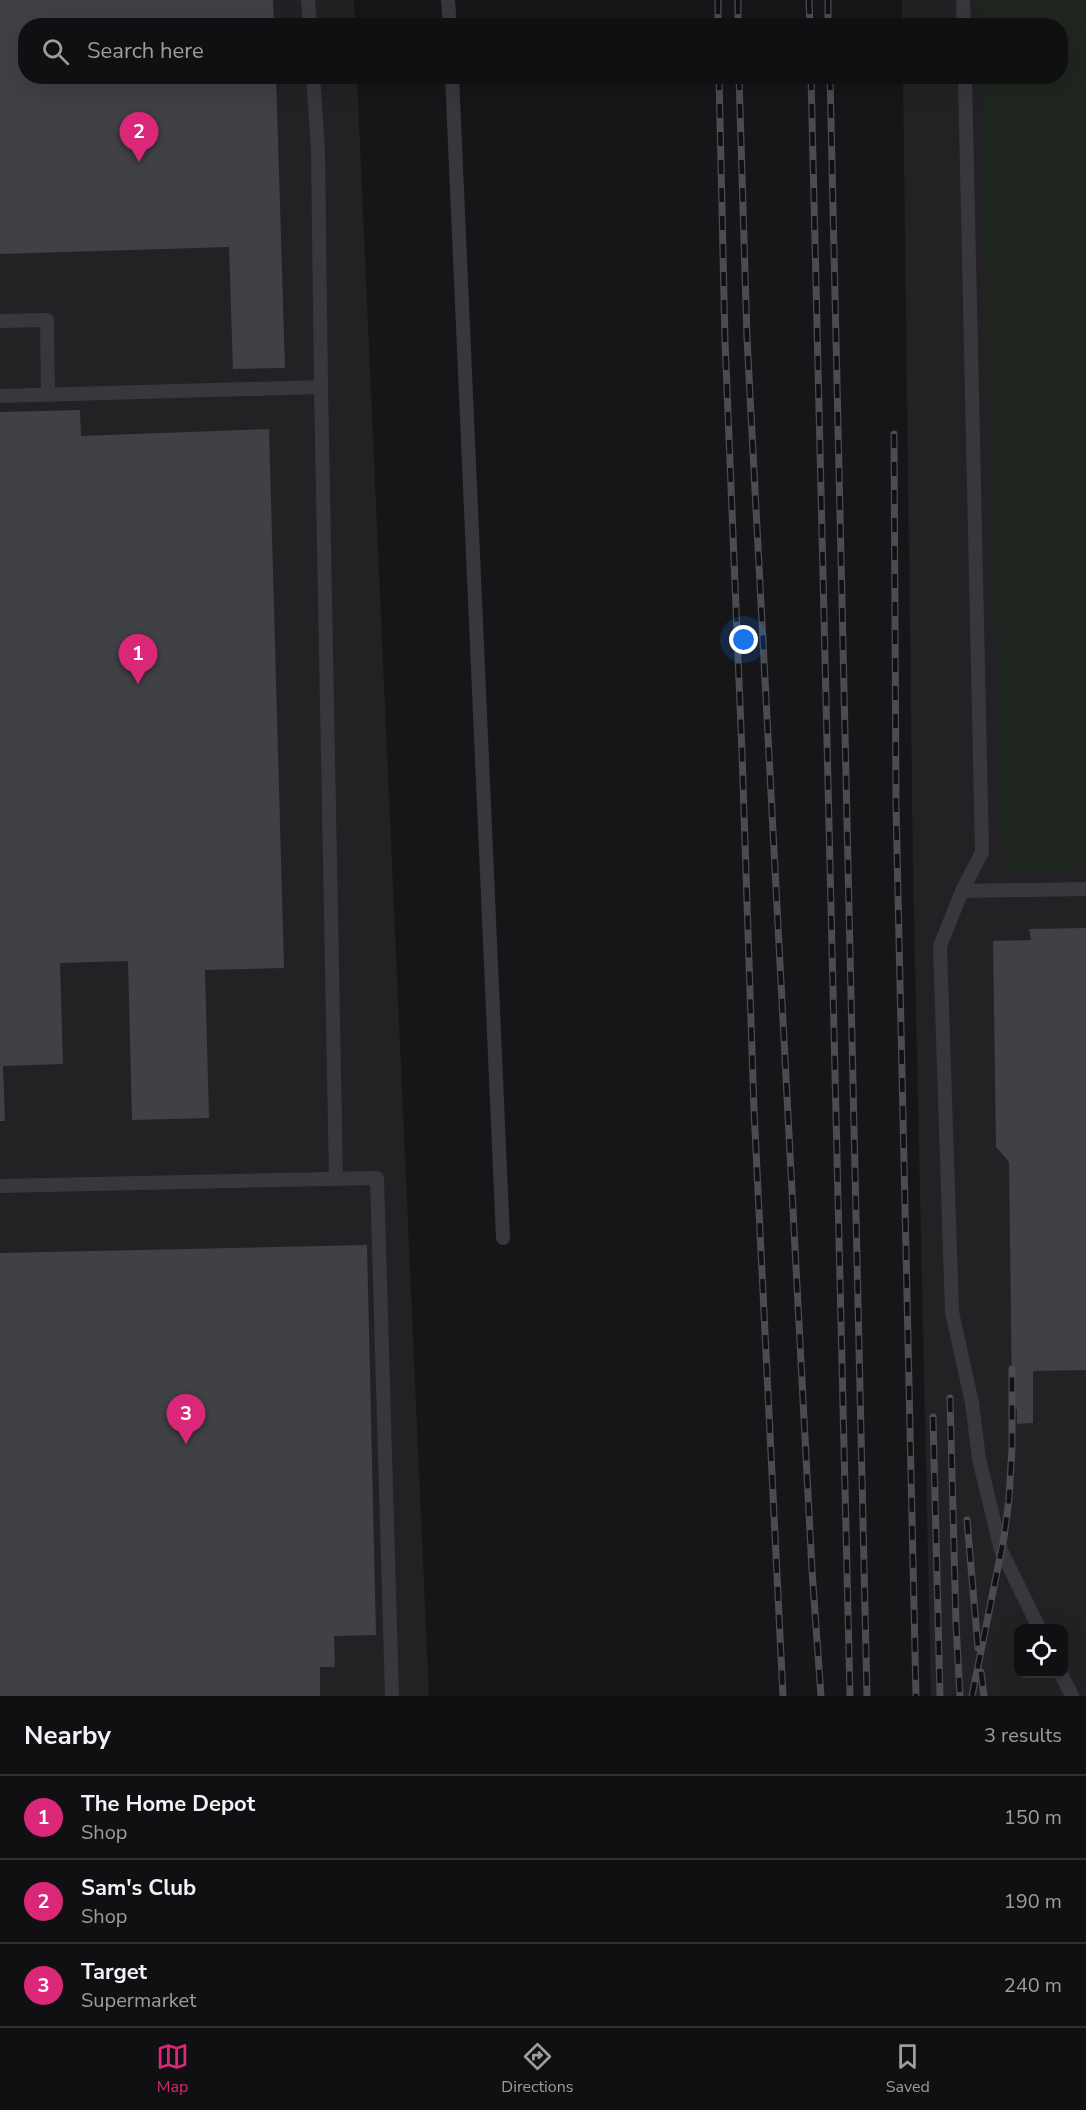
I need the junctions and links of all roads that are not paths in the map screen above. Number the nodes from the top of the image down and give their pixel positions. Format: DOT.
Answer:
graph roads {
  1 [pos="308,0"];
  2 [pos="448,0"];
  3 [pos="963,0"];
  4 [pos="309,18"];
  5 [pos="449,18"];
  6 [pos="964,18"];
  7 [pos="314,84"];
  8 [pos="452,84"];
  9 [pos="965,84"];
  10 [pos="0,321"];
  11 [pos="321,387"];
  12 [pos="48,395"];
  13 [pos="0,396"];
  14 [pos="1086,890"];
  15 [pos="962,891"];
  16 [pos="336,1179"];
  17 [pos="0,1186"];
  18 [pos="503,1238"];
  19 [pos="1037,1624"];
  20 [pos="1063,1678"];
  21 [pos="393,1696"];
  22 [pos="1072,1696"];
  1 -- 4 [label="lane"];
  2 -- 5 [label="lane"];
  3 -- 6 [label="lane"];
  7 -- 11 [label="lane"];
  8 -- 18 [label="lane"];
  9 -- 15 [label="lane"];
  10 -- 12 [label="lane"];
  11 -- 12 [label="lane"];
  11 -- 16 [label="lane"];
  12 -- 13 [label="lane"];
  14 -- 15 [label="lane"];
  15 -- 19 [label="lane"];
  16 -- 17 [label="lane"];
  16 -- 21 [label="lane"];
  20 -- 22 [label="lane"];
}
